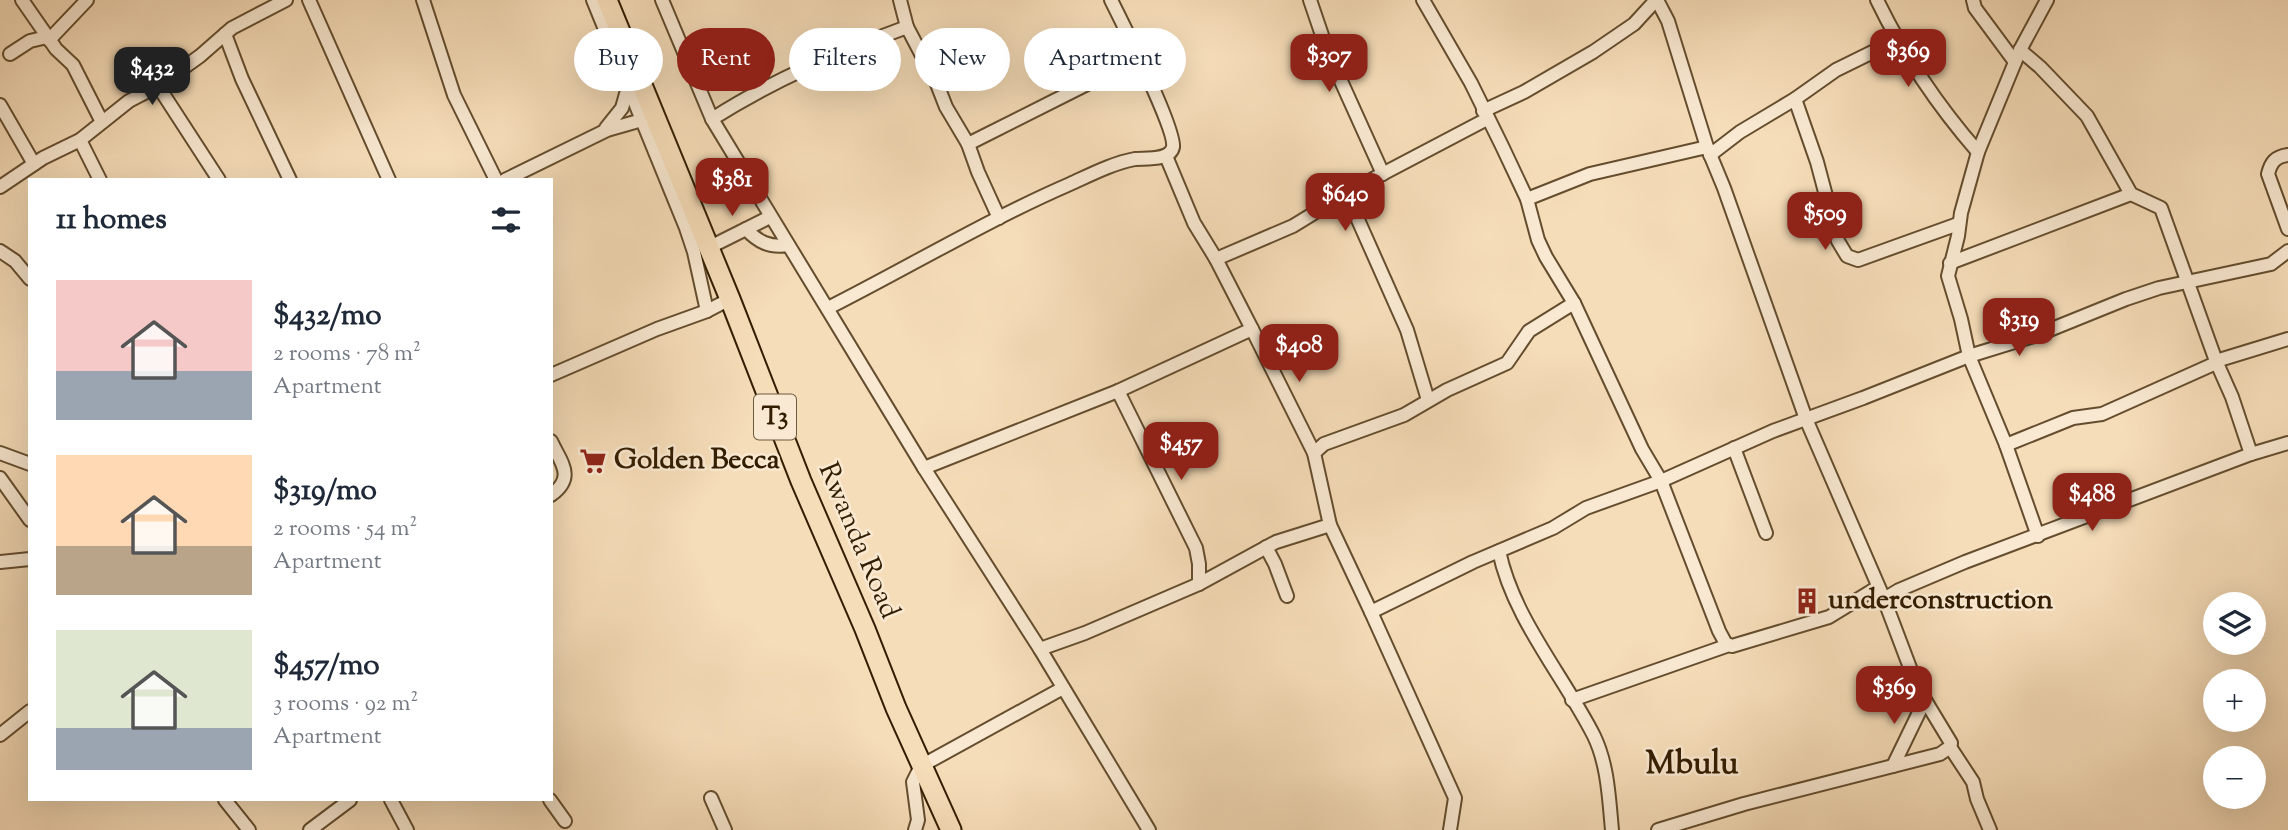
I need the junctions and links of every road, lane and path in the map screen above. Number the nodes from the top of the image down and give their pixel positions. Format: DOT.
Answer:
graph roads {
  1 [pos="22,0"];
  2 [pos="87,0"];
  3 [pos="286,0"];
  4 [pos="309,0"];
  5 [pos="423,0"];
  6 [pos="593,0"];
  7 [pos="607,0"];
  8 [pos="662,0"];
  9 [pos="900,0"];
  10 [pos="1111,0"];
  11 [pos="1310,0"];
  12 [pos="1423,0"];
  13 [pos="1657,0"];
  14 [pos="1877,0"];
  15 [pos="1973,0"];
  16 [pos="2047,0"];
  17 [pos="907,27"];
  18 [pos="604,28"];
  19 [pos="1125,28"];
  20 [pos="225,34"];
  21 [pos="48,38"];
  22 [pos="1897,40"];
  23 [pos="10,54"];
  24 [pos="2017,56"];
  25 [pos="159,86"];
  26 [pos="627,91"];
  27 [pos="630,91"];
  28 [pos="1073,91"];
  29 [pos="1153,91"];
  30 [pos="1795,99"];
  31 [pos="0,105"];
  32 [pos="1485,115"];
  33 [pos="712,119"];
  34 [pos="642,120"];
  35 [pos="102,122"];
  36 [pos="603,132"];
  37 [pos="80,139"];
  38 [pos="968,144"];
  39 [pos="1709,151"];
  40 [pos="1978,152"];
  41 [pos="2288,155"];
  42 [pos="1166,156"];
  43 [pos="34,164"];
  44 [pos="1383,174"];
  45 [pos="99,178"];
  46 [pos="218,178"];
  47 [pos="289,178"];
  48 [pos="388,178"];
  49 [pos="495,178"];
  50 [pos="509,178"];
  51 [pos="0,187"];
  52 [pos="1350,191"];
  53 [pos="2131,194"];
  54 [pos="1527,199"];
  55 [pos="770,217"];
  56 [pos="999,218"];
  57 [pos="1958,224"];
  58 [pos="746,229"];
  59 [pos="2288,229"];
  60 [pos="788,245"];
  61 [pos="708,248"];
  62 [pos="0,251"];
  63 [pos="2288,251"];
  64 [pos="1216,259"];
  65 [pos="1950,263"];
  66 [pos="28,277"];
  67 [pos="2189,283"];
  68 [pos="730,299"];
  69 [pos="1574,303"];
  70 [pos="828,308"];
  71 [pos="708,311"];
  72 [pos="1252,328"];
  73 [pos="2288,339"];
  74 [pos="1969,356"];
  75 [pos="2216,362"];
  76 [pos="553,374"];
  77 [pos="1118,391"];
  78 [pos="1428,400"];
  79 [pos="1807,419"];
  80 [pos="2288,443"];
  81 [pos="553,445"];
  82 [pos="2006,445"];
  83 [pos="1734,448"];
  84 [pos="0,453"];
  85 [pos="1314,453"];
  86 [pos="2251,454"];
  87 [pos="28,463"];
  88 [pos="924,468"];
  89 [pos="0,478"];
  90 [pos="1661,481"];
  91 [pos="553,493"];
  92 [pos="28,517"];
  93 [pos="1330,525"];
  94 [pos="1766,533"];
  95 [pos="2038,536"];
  96 [pos="1266,547"];
  97 [pos="1499,551"];
  98 [pos="28,559"];
  99 [pos="0,562"];
  100 [pos="1199,584"];
  101 [pos="1881,593"];
  102 [pos="1287,596"];
  103 [pos="1371,612"];
  104 [pos="1729,645"];
  105 [pos="1040,649"];
  106 [pos="1063,688"];
  107 [pos="1572,700"];
  108 [pos="1925,700"];
  109 [pos="28,713"];
  110 [pos="0,735"];
  111 [pos="1950,747"];
  112 [pos="921,766"];
  113 [pos="1893,766"];
  114 [pos="711,798"];
  115 [pos="226,801"];
  116 [pos="349,801"];
  117 [pos="391,801"];
  118 [pos="551,801"];
  119 [pos="565,821"];
  120 [pos="249,830"];
  121 [pos="310,830"];
  122 [pos="407,830"];
  123 [pos="724,830"];
  124 [pos="915,830"];
  125 [pos="951,830"];
  126 [pos="1149,830"];
  127 [pos="1450,830"];
  128 [pos="1612,830"];
  129 [pos="1658,830"];
  130 [pos="1990,830"];
  1 -- 21 [label="street"];
  2 -- 21 [label="street"];
  3 -- 20 [label="street"];
  4 -- 48 [label="street"];
  5 -- 49 [label="street"];
  6 -- 18 [label="street"];
  7 -- 61 [label="highway, Rwanda Road / T3"];
  8 -- 33 [label="street"];
  9 -- 17 [label="street"];
  10 -- 19 [label="street"];
  11 -- 44 [label="street"];
  12 -- 32 [label="street"];
  13 -- 32 [label="street"];
  13 -- 39 [label="street"];
  14 -- 22 [label="street"];
  15 -- 24 [label="street"];
  16 -- 24 [label="street"];
  17 -- 33 [label="street"];
  17 -- 38 [label="street"];
  20 -- 25 [label="street"];
  20 -- 47 [label="street"];
  21 -- 23 [label="street"];
  21 -- 35 [label="street"];
  22 -- 30 [label="street"];
  22 -- 40 [label="street"];
  24 -- 40 [label="street"];
  24 -- 53 [label="street"];
  25 -- 35 [label="street"];
  25 -- 46 [label="street"];
  26 -- 36 [label="street"];
  27 -- 34 [label="street"];
  28 -- 38 [label="street"];
  29 -- 42 [label="street"];
  30 -- 39 [label="street"];
  30 -- 57 [label="street"];
  31 -- 43 [label="street"];
  32 -- 44 [label="street"];
  32 -- 54 [label="street"];
  33 -- 55 [label="street"];
  34 -- 36 [label="street"];
  34 -- 71 [label="street"];
  35 -- 37 [label="street"];
  36 -- 50 [label="street"];
  37 -- 43 [label="street"];
  37 -- 45 [label="street"];
  38 -- 56 [label="street"];
  39 -- 54 [label="street"];
  39 -- 79 [label="street"];
  40 -- 57 [label="street"];
  41 -- 59 [label="street"];
  42 -- 56 [label="street"];
  42 -- 64 [label="street"];
  43 -- 51 [label="street"];
  44 -- 52 [label="street"];
  52 -- 64 [label="street"];
  52 -- 78 [label="street"];
  53 -- 65 [label="street"];
  53 -- 67 [label="street"];
  54 -- 69 [label="street"];
  55 -- 58 [label="street"];
  55 -- 60 [label="street"];
  56 -- 70 [label="street"];
  57 -- 65 [label="street"];
  58 -- 60 [label="street"];
  58 -- 61 [label="street"];
  60 -- 70 [label="street"];
  61 -- 68 [label="highway, Rwanda Road / T3"];
  62 -- 66 [label="street"];
  63 -- 67 [label="street"];
  64 -- 72 [label="street"];
  65 -- 74 [label="street"];
  67 -- 74 [label="street"];
  67 -- 75 [label="street"];
  68 -- 71 [label="street"];
  68 -- 112 [label="highway, Rwanda Road / T3"];
  69 -- 78 [label="street"];
  69 -- 90 [label="street"];
  70 -- 88 [label="street"];
  71 -- 76 [label="street"];
  72 -- 77 [label="street"];
  72 -- 85 [label="street"];
  73 -- 75 [label="street"];
  74 -- 79 [label="street"];
  74 -- 82 [label="street"];
  75 -- 82 [label="street"];
  75 -- 86 [label="street"];
  77 -- 88 [label="street"];
  77 -- 100 [label="street"];
  78 -- 85 [label="street"];
  79 -- 83 [label="street"];
  79 -- 101 [label="street"];
  80 -- 86 [label="street"];
  81 -- 91 [label="street"];
  82 -- 95 [label="street"];
  83 -- 90 [label="street"];
  83 -- 94 [label="street"];
  84 -- 87 [label="street"];
  85 -- 93 [label="street"];
  86 -- 95 [label="street"];
  88 -- 105 [label="street"];
  89 -- 92 [label="street"];
  90 -- 97 [label="street"];
  90 -- 104 [label="street"];
  93 -- 96 [label="street"];
  93 -- 103 [label="street"];
  95 -- 101 [label="street"];
  96 -- 100 [label="street"];
  96 -- 102 [label="street"];
  97 -- 103 [label="street"];
  97 -- 107 [label="street"];
  98 -- 99 [label="street"];
  100 -- 105 [label="street"];
  101 -- 104 [label="street"];
  101 -- 108 [label="street"];
  103 -- 127 [label="street"];
  104 -- 107 [label="street"];
  105 -- 106 [label="street"];
  106 -- 112 [label="street"];
  106 -- 126 [label="street"];
  107 -- 128 [label="street"];
  108 -- 111 [label="street"];
  108 -- 113 [label="street"];
  109 -- 110 [label="street"];
  111 -- 113 [label="street"];
  111 -- 130 [label="street"];
  112 -- 124 [label="street"];
  112 -- 125 [label="highway, Rwanda Road / T3"];
  113 -- 129 [label="street"];
  114 -- 123 [label="street"];
  115 -- 120 [label="street"];
  116 -- 121 [label="street"];
  117 -- 122 [label="street"];
  118 -- 119 [label="street"];
}
